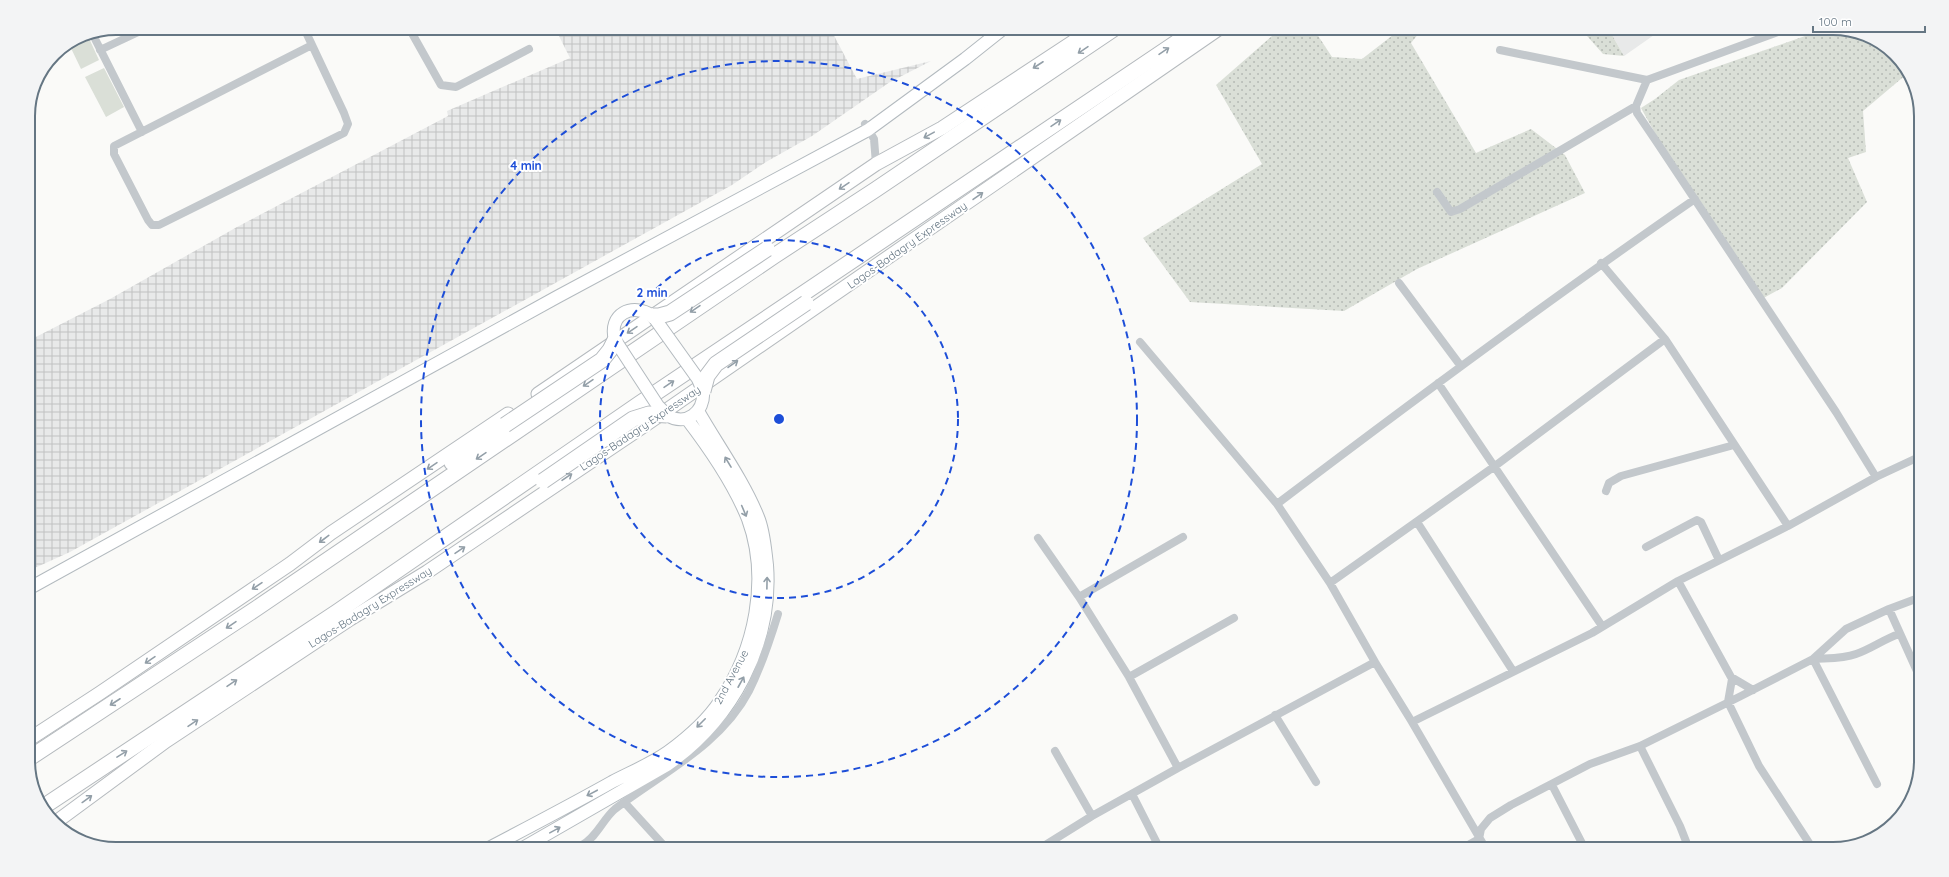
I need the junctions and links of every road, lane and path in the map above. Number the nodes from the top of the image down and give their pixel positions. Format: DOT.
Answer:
graph roads {
  1 [pos="132,35"];
  2 [pos="307,35"];
  3 [pos="413,35"];
  4 [pos="988,35"];
  5 [pos="995,35"];
  6 [pos="1083,35"];
  7 [pos="1105,35"];
  8 [pos="1188,35"];
  9 [pos="1210,35"];
  10 [pos="1770,35"];
  11 [pos="94,38"];
  12 [pos="312,45"];
  13 [pos="529,49"];
  14 [pos="100,50"];
  15 [pos="1500,50"];
  16 [pos="1647,80"];
  17 [pos="1001,105"];
  18 [pos="1636,106"];
  19 [pos="867,127"];
  20 [pos="142,132"];
  21 [pos="1040,134"];
  22 [pos="876,164"];
  23 [pos="1437,192"];
  24 [pos="1695,199"];
  25 [pos="1601,263"];
  26 [pos="1399,283"];
  27 [pos="653,316"];
  28 [pos="1665,339"];
  29 [pos="615,340"];
  30 [pos="1140,342"];
  31 [pos="1460,365"];
  32 [pos="1438,382"];
  33 [pos="703,391"];
  34 [pos="698,411"];
  35 [pos="667,415"];
  36 [pos="687,419"];
  37 [pos="1734,445"];
  38 [pos="1914,459"];
  39 [pos="1495,466"];
  40 [pos="1876,477"];
  41 [pos="1606,491"];
  42 [pos="1277,504"];
  43 [pos="1417,522"];
  44 [pos="1788,526"];
  45 [pos="1183,537"];
  46 [pos="1038,538"];
  47 [pos="1646,547"];
  48 [pos="1719,560"];
  49 [pos="321,563"];
  50 [pos="35,580"];
  51 [pos="1678,581"];
  52 [pos="1330,584"];
  53 [pos="35,585"];
  54 [pos="1079,597"];
  55 [pos="1914,600"];
  56 [pos="1889,609"];
  57 [pos="337,612"];
  58 [pos="778,614"];
  59 [pos="759,618"];
  60 [pos="1234,618"];
  61 [pos="1602,626"];
  62 [pos="1899,634"];
  63 [pos="1813,659"];
  64 [pos="1375,662"];
  65 [pos="1914,665"];
  66 [pos="1513,672"];
  67 [pos="1129,677"];
  68 [pos="1732,679"];
  69 [pos="1753,690"];
  70 [pos="1728,702"];
  71 [pos="1275,715"];
  72 [pos="1412,722"];
  73 [pos="35,735"];
  74 [pos="1640,746"];
  75 [pos="1055,751"];
  76 [pos="35,754"];
  77 [pos="1178,768"];
  78 [pos="1316,782"];
  79 [pos="1877,784"];
  80 [pos="1552,785"];
  81 [pos="1132,794"];
  82 [pos="47,803"];
  83 [pos="625,803"];
  84 [pos="1092,816"];
  85 [pos="60,819"];
  86 [pos="1479,839"];
  87 [pos="500,842"];
  88 [pos="533,842"];
  89 [pos="585,842"];
  90 [pos="661,842"];
  91 [pos="1050,842"];
  92 [pos="1156,842"];
  93 [pos="1474,842"];
  94 [pos="1481,842"];
  95 [pos="1581,842"];
  96 [pos="1686,842"];
  97 [pos="1808,842"];
  1 -- 14 [label="street"];
  2 -- 12 [label="street"];
  3 -- 13 [label="street"];
  4 -- 19 [label="main road"];
  5 -- 19 [label="main road"];
  6 -- 22 [label="main road, one-way"];
  7 -- 17 [label="highway, one-way"];
  21 -- 8 [label="highway, Lagos-Badagry Expressway, one-way"];
  85 -- 9 [label="main road, Lagos-Badagry Expressway, one-way"];
  10 -- 16 [label="street"];
  11 -- 14 [label="street"];
  12 -- 20 [label="street"];
  12 -- 20 [label="street"];
  14 -- 20 [label="street"];
  15 -- 16 [label="street"];
  16 -- 18 [label="street"];
  17 -- 27 [label="highway, bridge"];
  17 -- 49 [label="highway, one-way"];
  18 -- 23 [label="street"];
  18 -- 24 [label="street"];
  19 -- 22 [label="street"];
  19 -- 50 [label="main road"];
  19 -- 53 [label="main road"];
  21 -- 33 [label="highway, bridge"];
  57 -- 21 [label="highway, Lagos-Badagry Expressway, one-way"];
  22 -- 73 [label="main road, one-way"];
  24 -- 25 [label="street"];
  24 -- 40 [label="street"];
  25 -- 28 [label="street"];
  25 -- 31 [label="street"];
  26 -- 31 [label="street"];
  27 -- 29 [label="main road"];
  27 -- 33 [label="main road, bridge"];
  28 -- 37 [label="street"];
  28 -- 39 [label="street"];
  29 -- 35 [label="main road, bridge"];
  29 -- 49 [label="highway, bridge"];
  30 -- 42 [label="street"];
  31 -- 32 [label="street"];
  32 -- 39 [label="street"];
  32 -- 42 [label="street"];
  33 -- 34 [label="main road"];
  34 -- 36 [label="main road"];
  59 -- 34 [label="main road, 2nd Avenue, one-way"];
  35 -- 36 [label="main road"];
  35 -- 57 [label="highway, bridge"];
  36 -- 59 [label="main road, 2nd Avenue, one-way"];
  37 -- 41 [label="street"];
  37 -- 44 [label="street"];
  38 -- 40 [label="street"];
  39 -- 43 [label="street"];
  39 -- 61 [label="street"];
  40 -- 44 [label="street"];
  42 -- 52 [label="street"];
  43 -- 52 [label="street"];
  43 -- 66 [label="street"];
  44 -- 48 [label="street"];
  45 -- 54 [label="street"];
  46 -- 54 [label="street"];
  47 -- 48 [label="street"];
  48 -- 51 [label="street"];
  49 -- 76 [label="highway, one-way"];
  51 -- 61 [label="street"];
  51 -- 68 [label="street"];
  52 -- 64 [label="street"];
  54 -- 67 [label="street"];
  55 -- 56 [label="street"];
  56 -- 62 [label="street"];
  56 -- 63 [label="street"];
  82 -- 57 [label="highway, Lagos-Badagry Expressway, one-way"];
  58 -- 83 [label="street"];
  59 -- 87 [label="main road, 2nd Avenue, one-way"];
  88 -- 59 [label="main road, 2nd Avenue, one-way"];
  60 -- 67 [label="street"];
  61 -- 66 [label="street"];
  62 -- 63 [label="street"];
  62 -- 65 [label="street"];
  63 -- 69 [label="street"];
  63 -- 79 [label="street"];
  64 -- 71 [label="street"];
  64 -- 72 [label="street"];
  66 -- 72 [label="street"];
  67 -- 77 [label="street"];
  68 -- 69 [label="street"];
  68 -- 70 [label="street"];
  69 -- 70 [label="street"];
  70 -- 74 [label="street"];
  70 -- 97 [label="street"];
  71 -- 77 [label="street"];
  71 -- 78 [label="street"];
  72 -- 86 [label="street"];
  74 -- 80 [label="street"];
  74 -- 96 [label="street"];
  75 -- 84 [label="street"];
  77 -- 81 [label="street"];
  80 -- 86 [label="street"];
  80 -- 95 [label="street"];
  81 -- 84 [label="street"];
  81 -- 92 [label="street"];
  83 -- 89 [label="street"];
  83 -- 90 [label="street"];
  84 -- 91 [label="street"];
  86 -- 93 [label="street"];
  86 -- 94 [label="street"];
}
